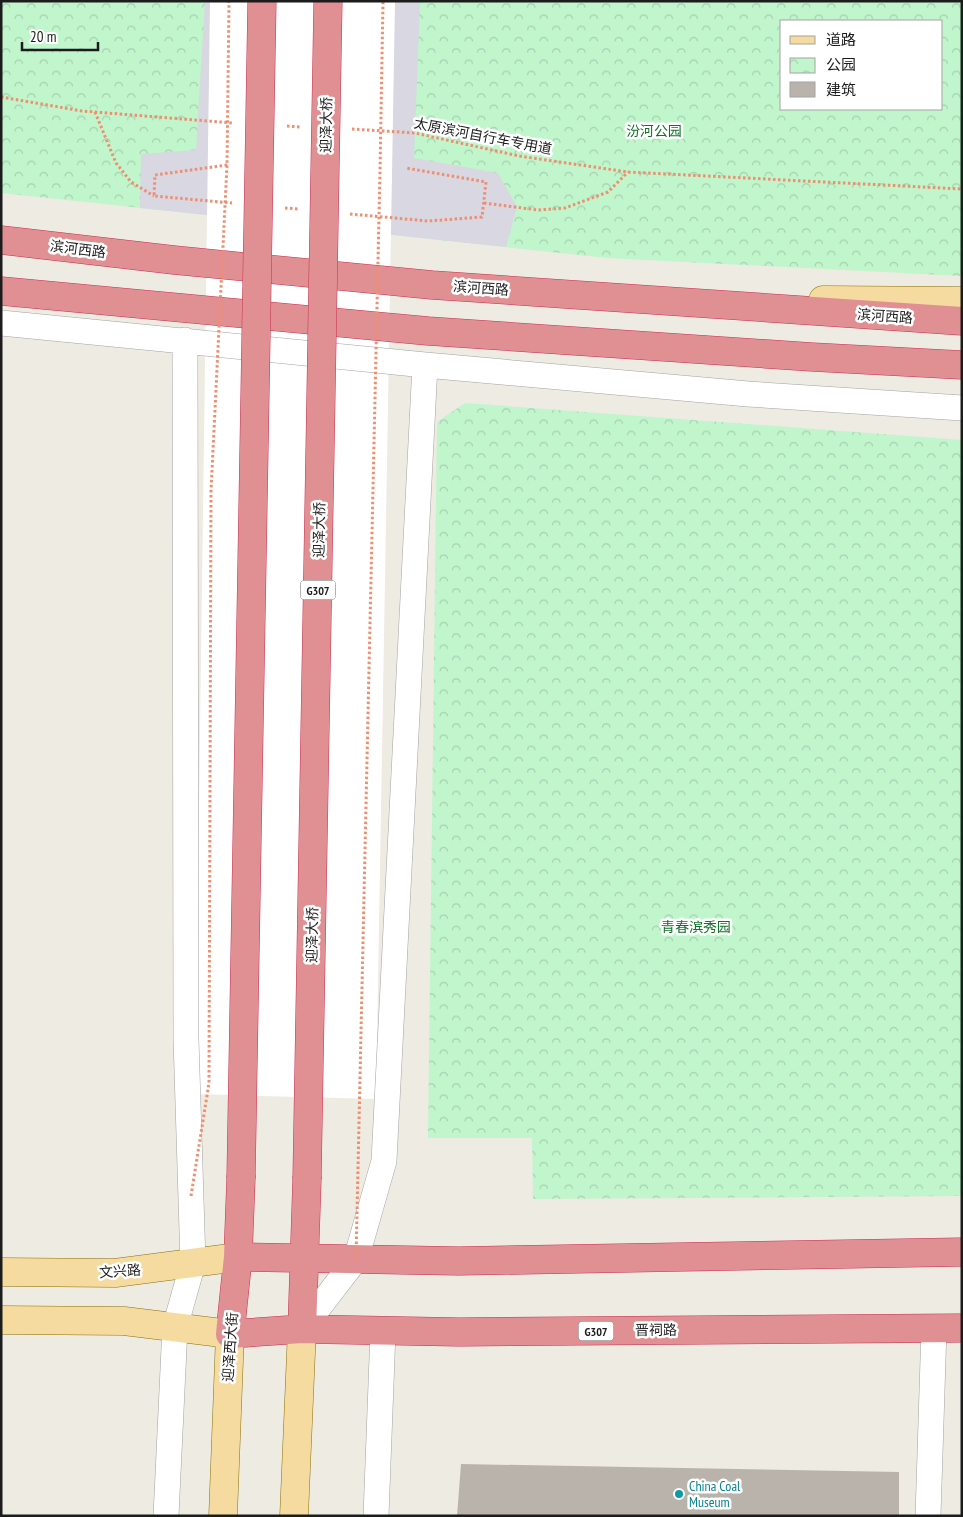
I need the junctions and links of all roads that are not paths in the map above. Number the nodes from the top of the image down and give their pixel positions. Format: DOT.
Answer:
graph roads {
  1 [pos="262,1"];
  2 [pos="328,1"];
  3 [pos="1,240"];
  4 [pos="1,291"];
  5 [pos="638,300"];
  6 [pos="962,301"];
  7 [pos="962,321"];
  8 [pos="1,323"];
  9 [pos="185,340"];
  10 [pos="812,357"];
  11 [pos="425,365"];
  12 [pos="962,365"];
  13 [pos="962,377"];
  14 [pos="962,408"];
  15 [pos="962,1252"];
  16 [pos="238,1257"];
  17 [pos="304,1258"];
  18 [pos="356,1259"];
  19 [pos="193,1263"];
  20 [pos="1,1272"];
  21 [pos="1,1320"];
  22 [pos="175,1327"];
  23 [pos="934,1328"];
  24 [pos="962,1328"];
  25 [pos="302,1329"];
  26 [pos="383,1331"];
  27 [pos="230,1334"];
  28 [pos="166,1516"];
  29 [pos="223,1516"];
  30 [pos="294,1516"];
  31 [pos="376,1516"];
  32 [pos="928,1516"];
  1 -- 16 [label="highway, 迎泽西大街, bridge"];
  2 -- 17 [label="highway, 迎泽大桥 / G307, bridge"];
  3 -- 5 [label="highway, 滨河西路"];
  4 -- 10 [label="highway"];
  5 -- 6 [label="main road"];
  5 -- 7 [label="highway, 滨河西路"];
  8 -- 9 [label="street"];
  9 -- 11 [label="street"];
  9 -- 19 [label="street"];
  10 -- 12 [label="highway"];
  10 -- 13 [label="main road"];
  11 -- 14 [label="street"];
  11 -- 18 [label="street"];
  15 -- 18 [label="highway"];
  16 -- 17 [label="highway"];
  16 -- 19 [label="main road, 文兴路"];
  16 -- 27 [label="highway, 迎泽西大街"];
  17 -- 18 [label="highway"];
  17 -- 25 [label="highway, G307"];
  18 -- 25 [label="street"];
  19 -- 20 [label="main road, 文兴路"];
  19 -- 22 [label="street"];
  21 -- 22 [label="main road"];
  22 -- 27 [label="main road"];
  22 -- 28 [label="street"];
  23 -- 24 [label="highway, 晋祠路 / G307"];
  23 -- 26 [label="highway, 晋祠路 / G307"];
  23 -- 32 [label="street"];
  25 -- 26 [label="highway, 晋祠路 / G307"];
  25 -- 27 [label="highway, 晋祠路 / G307"];
  25 -- 30 [label="main road"];
  26 -- 31 [label="street"];
  27 -- 29 [label="main road, 迎泽西大街"];
}
